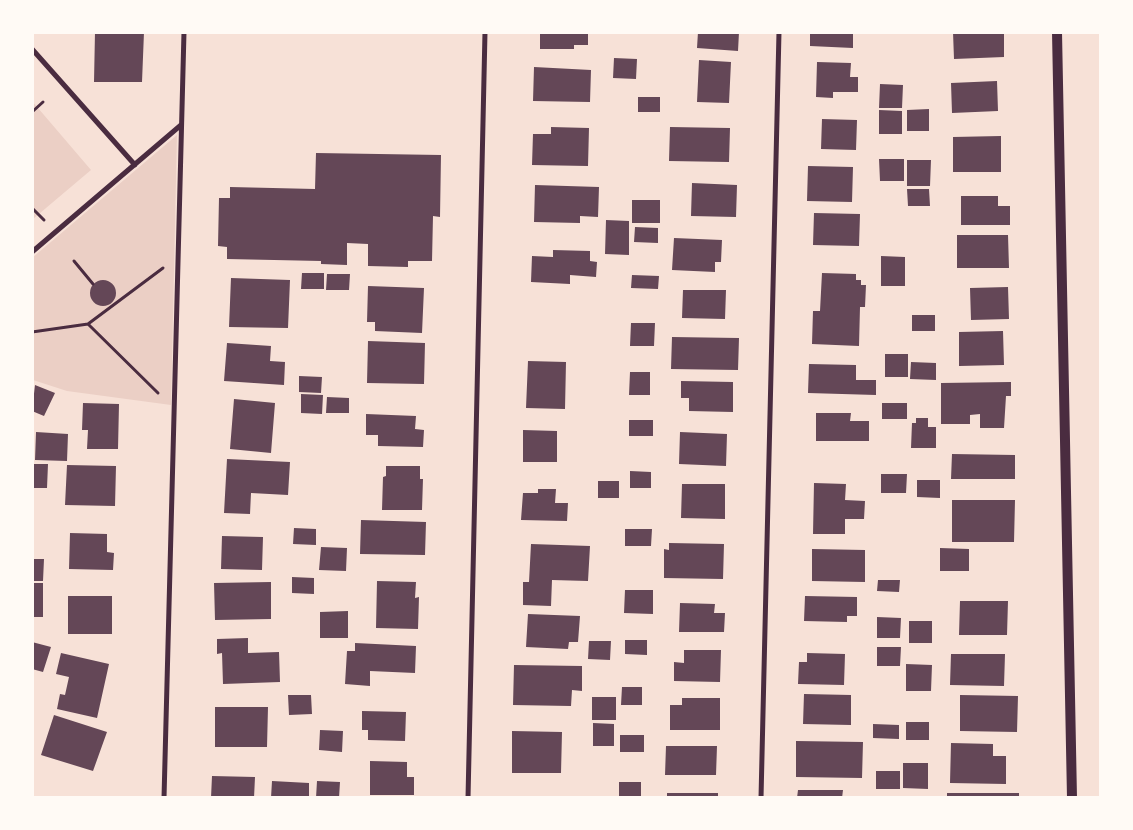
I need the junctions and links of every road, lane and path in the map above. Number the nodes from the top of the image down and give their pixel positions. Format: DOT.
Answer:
graph roads {
  1 [pos="184,32"];
  2 [pos="485,32"];
  3 [pos="779,32"];
  4 [pos="1058,32"];
  5 [pos="32,49"];
  6 [pos="43,102"];
  7 [pos="32,112"];
  8 [pos="181,125"];
  9 [pos="134,165"];
  10 [pos="32,252"];
  11 [pos="178,256"];
  12 [pos="74,261"];
  13 [pos="93,284"];
  14 [pos="88,324"];
  15 [pos="32,332"];
  16 [pos="174,409"];
  17 [pos="164,798"];
  18 [pos="468,798"];
  19 [pos="761,798"];
  20 [pos="1072,798"];
  1 -- 8 [label="street"];
  2 -- 18 [label="street"];
  3 -- 19 [label="street"];
  4 -- 20 [label="main road"];
  5 -- 9 [label="street"];
  6 -- 7 [label="path"];
  8 -- 9 [label="street"];
  8 -- 11 [label="street"];
  9 -- 10 [label="street"];
  11 -- 14 [label="path"];
  11 -- 16 [label="street"];
  12 -- 13 [label="path"];
  14 -- 15 [label="path"];
  14 -- 16 [label="path"];
  16 -- 17 [label="street"];
}
